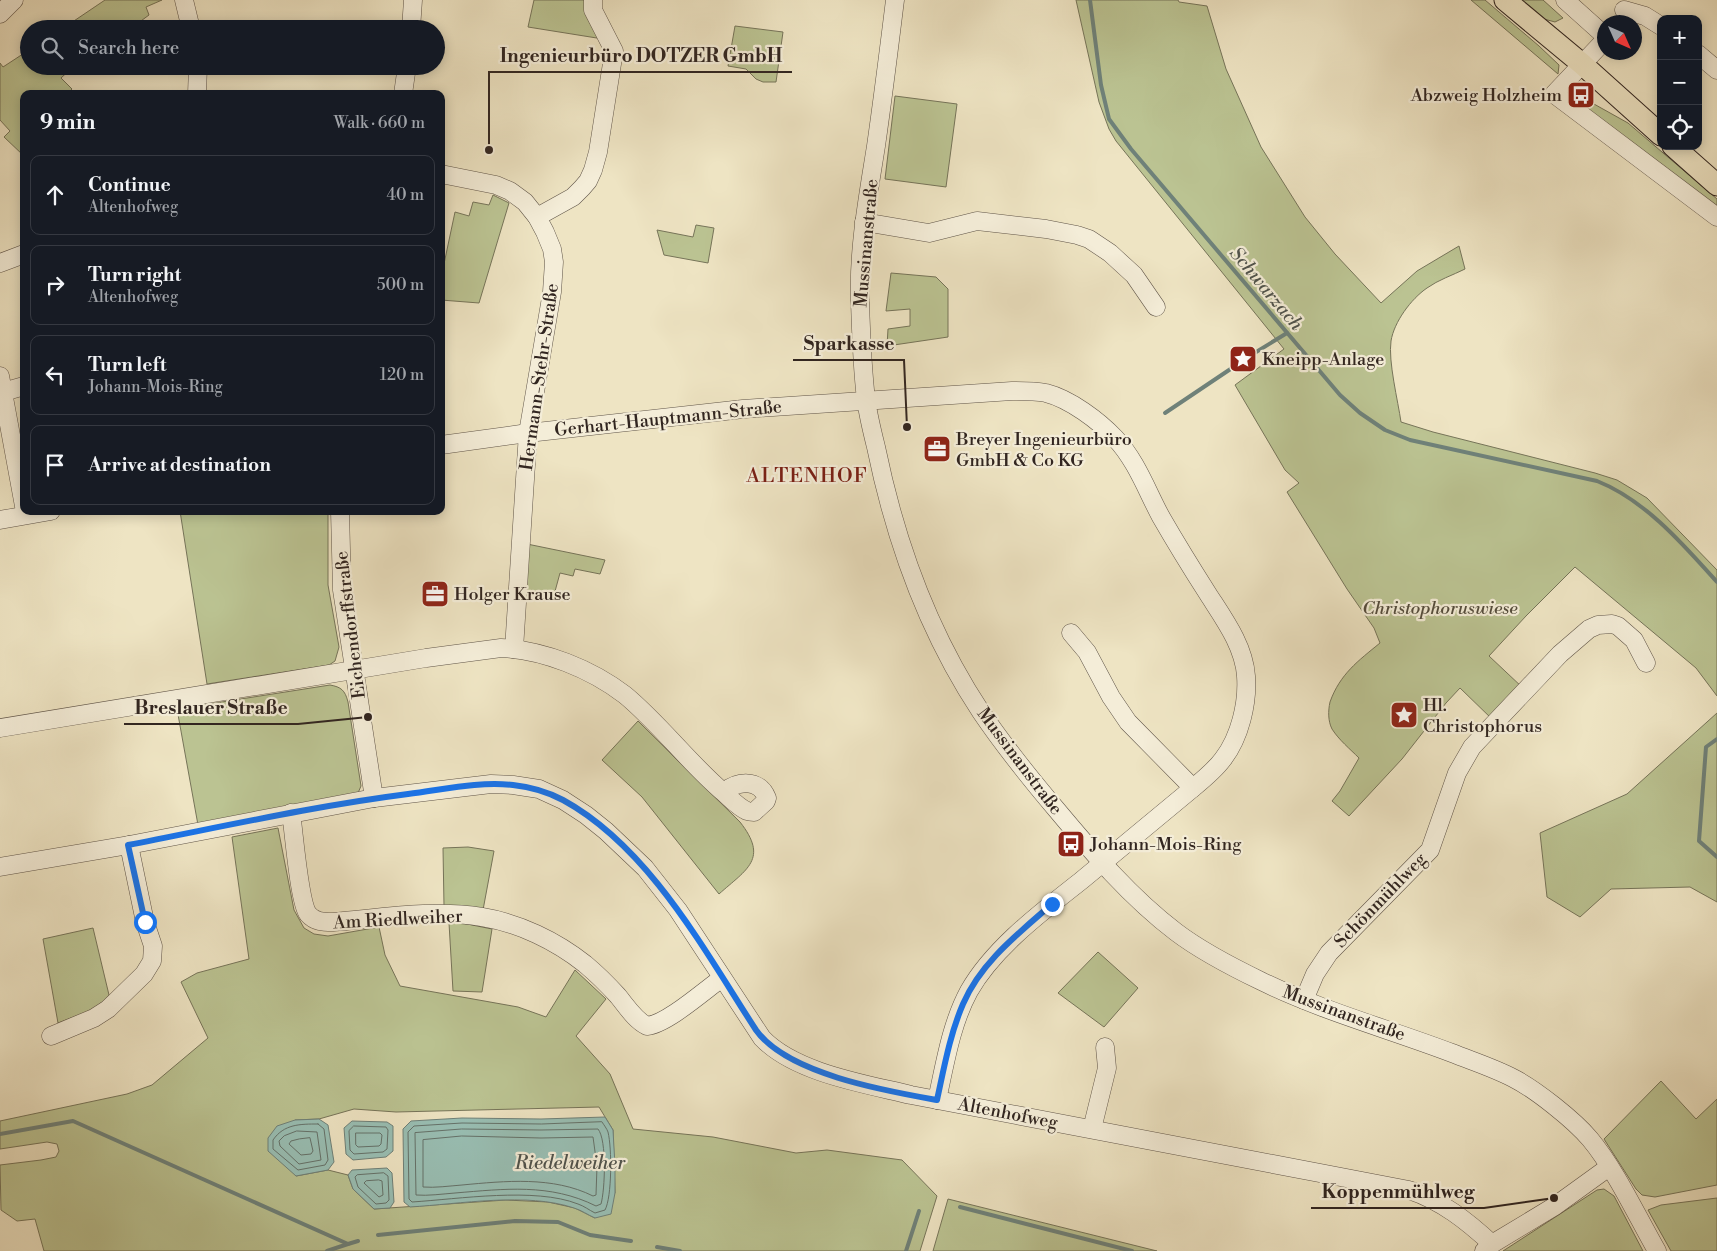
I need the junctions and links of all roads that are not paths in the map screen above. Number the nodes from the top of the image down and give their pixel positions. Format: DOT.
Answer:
graph roads {
  1 [pos="14,0"];
  2 [pos="184,0"];
  3 [pos="413,0"];
  4 [pos="593,0"];
  5 [pos="895,0"];
  6 [pos="1505,0"];
  7 [pos="1565,0"];
  8 [pos="1623,11"];
  9 [pos="0,14"];
  10 [pos="189,20"];
  11 [pos="412,20"];
  12 [pos="1657,24"];
  13 [pos="1597,29"];
  14 [pos="1597,49"];
  15 [pos="1702,57"];
  16 [pos="1582,64"];
  17 [pos="1717,70"];
  18 [pos="198,75"];
  19 [pos="406,75"];
  20 [pos="197,90"];
  21 [pos="404,90"];
  22 [pos="1657,131"];
  23 [pos="1678,150"];
  24 [pos="445,175"];
  25 [pos="1717,185"];
  26 [pos="537,217"];
  27 [pos="1717,217"];
  28 [pos="864,222"];
  29 [pos="20,256"];
  30 [pos="0,263"];
  31 [pos="1156,307"];
  32 [pos="1,384"];
  33 [pos="20,386"];
  34 [pos="866,401"];
  35 [pos="528,433"];
  36 [pos="445,444"];
  37 [pos="20,485"];
  38 [pos="20,513"];
  39 [pos="340,515"];
  40 [pos="0,520"];
  41 [pos="1071,633"];
  42 [pos="514,649"];
  43 [pos="1646,663"];
  44 [pos="354,670"];
  45 [pos="0,728"];
  46 [pos="1193,788"];
  47 [pos="724,792"];
  48 [pos="374,798"];
  49 [pos="291,813"];
  50 [pos="128,845"];
  51 [pos="1103,863"];
  52 [pos="0,866"];
  53 [pos="722,978"];
  54 [pos="1304,1000"];
  55 [pos="51,1036"];
  56 [pos="1105,1048"];
  57 [pos="937,1100"];
  58 [pos="1092,1129"];
  59 [pos="1610,1167"];
  60 [pos="1488,1248"];
  61 [pos="1657,1251"];
  1 -- 9 [label="street"];
  2 -- 10 [label="street"];
  3 -- 11 [label="street"];
  4 -- 26 [label="street"];
  5 -- 28 [label="street, Mussinanstraße"];
  6 -- 16 [label="main road"];
  7 -- 13 [label="street"];
  8 -- 12 [label="street"];
  14 -- 16 [label="street"];
  15 -- 17 [label="street"];
  16 -- 22 [label="main road"];
  16 -- 27 [label="street"];
  18 -- 20 [label="street"];
  19 -- 21 [label="street"];
  23 -- 25 [label="main road"];
  24 -- 26 [label="street, Hermann-Stehr-Straße"];
  26 -- 35 [label="street, Hermann-Stehr-Straße"];
  28 -- 31 [label="street"];
  28 -- 34 [label="street, Mussinanstraße"];
  29 -- 30 [label="street"];
  32 -- 33 [label="street"];
  32 -- 37 [label="street"];
  34 -- 35 [label="street, Gerhart-Hauptmann-Straße"];
  34 -- 46 [label="street"];
  34 -- 51 [label="street, Mussinanstraße"];
  35 -- 36 [label="street, Gerhart-Hauptmann-Straße"];
  35 -- 42 [label="street, Hermann-Stehr-Straße"];
  38 -- 40 [label="street"];
  39 -- 44 [label="street, Eichendorffstraße"];
  41 -- 46 [label="street"];
  42 -- 44 [label="street"];
  42 -- 47 [label="street"];
  43 -- 54 [label="street, Schönmühlweg"];
  44 -- 45 [label="street"];
  44 -- 48 [label="street, Eichendorffstraße"];
  46 -- 51 [label="street"];
  48 -- 49 [label="street, Altenhofweg"];
  48 -- 53 [label="street, Altenhofweg"];
  49 -- 50 [label="street, Altenhofweg"];
  49 -- 53 [label="street, Am Riedlweiher"];
  50 -- 52 [label="street, Altenhofweg"];
  50 -- 55 [label="street"];
  51 -- 54 [label="street, Mussinanstraße"];
  51 -- 57 [label="street"];
  53 -- 57 [label="street, Altenhofweg"];
  54 -- 59 [label="street, Mussinanstraße"];
  56 -- 58 [label="street"];
  57 -- 58 [label="street, Altenhofweg"];
  58 -- 60 [label="street, Altenhofweg"];
  59 -- 60 [label="street"];
  59 -- 61 [label="street, Mussinanstraße"];
}
